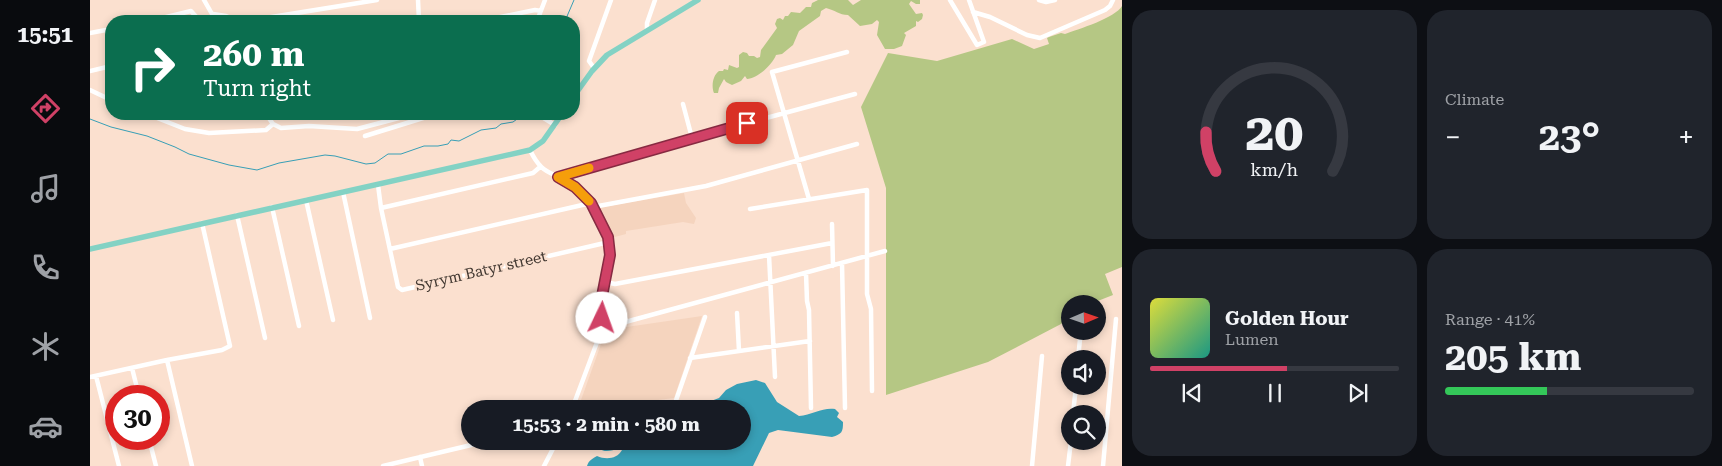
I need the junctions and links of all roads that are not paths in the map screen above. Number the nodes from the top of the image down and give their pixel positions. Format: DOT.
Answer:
graph roads {
  1 [pos="204,0"];
  2 [pos="377,0"];
  3 [pos="418,0"];
  4 [pos="545,0"];
  5 [pos="611,0"];
  6 [pos="655,0"];
  7 [pos="698,0"];
  8 [pos="950,0"];
  9 [pos="969,0"];
  10 [pos="1039,0"];
  11 [pos="1055,0"];
  12 [pos="1113,0"];
  13 [pos="541,11"];
  14 [pos="973,12"];
  15 [pos="181,14"];
  16 [pos="213,14"];
  17 [pos="177,15"];
  18 [pos="195,15"];
  19 [pos="220,15"];
  20 [pos="284,15"];
  21 [pos="419,15"];
  22 [pos="510,15"];
  23 [pos="539,15"];
  24 [pos="105,30"];
  25 [pos="647,31"];
  26 [pos="90,33"];
  27 [pos="847,52"];
  28 [pos="105,67"];
  29 [pos="594,68"];
  30 [pos="90,71"];
  31 [pos="580,88"];
  32 [pos="90,90"];
  33 [pos="855,94"];
  34 [pos="105,97"];
  35 [pos="683,104"];
  36 [pos="783,113"];
  37 [pos="162,120"];
  38 [pos="270,120"];
  39 [pos="391,120"];
  40 [pos="411,120"];
  41 [pos="547,120"];
  42 [pos="558,120"];
  43 [pos="273,124"];
  44 [pos="555,125"];
  45 [pos="365,136"];
  46 [pos="692,138"];
  47 [pos="857,144"];
  48 [pos="530,150"];
  49 [pos="798,162"];
  50 [pos="540,167"];
  51 [pos="558,177"];
  52 [pos="378,185"];
  53 [pos="343,192"];
  54 [pos="808,199"];
  55 [pos="306,200"];
  56 [pos="592,205"];
  57 [pos="272,207"];
  58 [pos="381,208"];
  59 [pos="750,209"];
  60 [pos="237,215"];
  61 [pos="202,223"];
  62 [pos="832,224"];
  63 [pos="609,242"];
  64 [pos="832,243"];
  65 [pos="90,249"];
  66 [pos="390,249"];
  67 [pos="885,251"];
  68 [pos="770,255"];
  69 [pos="867,256"];
  70 [pos="842,263"];
  71 [pos="833,266"];
  72 [pos="806,273"];
  73 [pos="605,282"];
  74 [pos="770,283"];
  75 [pos="737,313"];
  76 [pos="705,317"];
  77 [pos="370,318"];
  78 [pos="1116,318"];
  79 [pos="334,320"];
  80 [pos="605,321"];
  81 [pos="299,326"];
  82 [pos="265,338"];
  83 [pos="810,342"];
  84 [pos="773,346"];
  85 [pos="738,351"];
  86 [pos="1042,356"];
  87 [pos="690,358"];
  88 [pos="167,360"];
  89 [pos="132,368"];
  90 [pos="96,376"];
  91 [pos="90,377"];
  92 [pos="775,377"];
  93 [pos="136,385"];
  94 [pos="872,391"];
  95 [pos="575,400"];
  96 [pos="676,400"];
  97 [pos="811,408"];
  98 [pos="846,408"];
  99 [pos="461,447"];
  100 [pos="152,450"];
  101 [pos="552,450"];
  102 [pos="1070,450"];
  103 [pos="420,457"];
  104 [pos="118,466"];
  105 [pos="156,466"];
  106 [pos="192,466"];
  107 [pos="384,466"];
  108 [pos="422,466"];
  109 [pos="544,466"];
  110 [pos="1032,466"];
  111 [pos="1068,466"];
  112 [pos="1103,466"];
  1 -- 16 [label="street"];
  2 -- 20 [label="street"];
  3 -- 21 [label="street"];
  4 -- 13 [label="street"];
  5 -- 29 [label="street"];
  6 -- 25 [label="street"];
  7 -- 25 [label="main road"];
  8 -- 14 [label="street"];
  9 -- 14 [label="street"];
  10 -- 11 [label="street"];
  12 -- 14 [label="street"];
  13 -- 22 [label="street"];
  13 -- 23 [label="street"];
  15 -- 17 [label="street"];
  15 -- 18 [label="street"];
  16 -- 19 [label="street"];
  24 -- 26 [label="street"];
  25 -- 29 [label="main road"];
  27 -- 36 [label="street"];
  28 -- 30 [label="street"];
  29 -- 31 [label="main road"];
  32 -- 34 [label="street"];
  33 -- 36 [label="street"];
  35 -- 46 [label="street"];
  36 -- 46 [label="street"];
  36 -- 49 [label="street"];
  37 -- 43 [label="street"];
  38 -- 43 [label="street"];
  39 -- 43 [label="street"];
  40 -- 45 [label="street"];
  41 -- 44 [label="street"];
  42 -- 44 [label="main road"];
  44 -- 48 [label="main road"];
  46 -- 51 [label="street"];
  47 -- 49 [label="street"];
  48 -- 50 [label="street"];
  48 -- 52 [label="main road"];
  49 -- 54 [label="street"];
  49 -- 56 [label="street"];
  50 -- 51 [label="street"];
  50 -- 58 [label="street"];
  51 -- 56 [label="street"];
  52 -- 53 [label="main road"];
  52 -- 58 [label="street, Syrym Batyr street"];
  53 -- 55 [label="main road"];
  53 -- 77 [label="street"];
  54 -- 59 [label="street"];
  54 -- 69 [label="street"];
  55 -- 57 [label="main road"];
  55 -- 79 [label="street"];
  56 -- 63 [label="street"];
  56 -- 66 [label="street"];
  57 -- 60 [label="main road"];
  57 -- 81 [label="street"];
  58 -- 66 [label="street, Syrym Batyr street"];
  60 -- 61 [label="main road"];
  60 -- 82 [label="street"];
  61 -- 65 [label="main road"];
  61 -- 88 [label="street"];
  62 -- 64 [label="street"];
  63 -- 66 [label="street, Syrym Batyr street"];
  63 -- 73 [label="street"];
  64 -- 68 [label="street"];
  64 -- 71 [label="street"];
  67 -- 69 [label="street"];
  68 -- 73 [label="street"];
  68 -- 74 [label="street"];
  69 -- 70 [label="street"];
  69 -- 94 [label="street"];
  70 -- 71 [label="street"];
  70 -- 98 [label="street"];
  71 -- 72 [label="street"];
  72 -- 74 [label="street"];
  72 -- 83 [label="street"];
  73 -- 80 [label="street"];
  74 -- 80 [label="street"];
  74 -- 84 [label="street"];
  75 -- 85 [label="street"];
  76 -- 87 [label="street"];
  78 -- 112 [label="street"];
  80 -- 95 [label="street"];
  83 -- 84 [label="street"];
  83 -- 97 [label="street"];
  84 -- 85 [label="street"];
  84 -- 92 [label="street"];
  85 -- 87 [label="street"];
  86 -- 110 [label="street"];
  87 -- 96 [label="street"];
  88 -- 89 [label="street"];
  88 -- 106 [label="street"];
  89 -- 90 [label="street"];
  89 -- 93 [label="street"];
  90 -- 91 [label="street"];
  90 -- 104 [label="street"];
  99 -- 103 [label="street"];
  100 -- 105 [label="street"];
  101 -- 109 [label="street"];
  102 -- 111 [label="street"];
  103 -- 107 [label="street"];
  103 -- 108 [label="street"];
}
